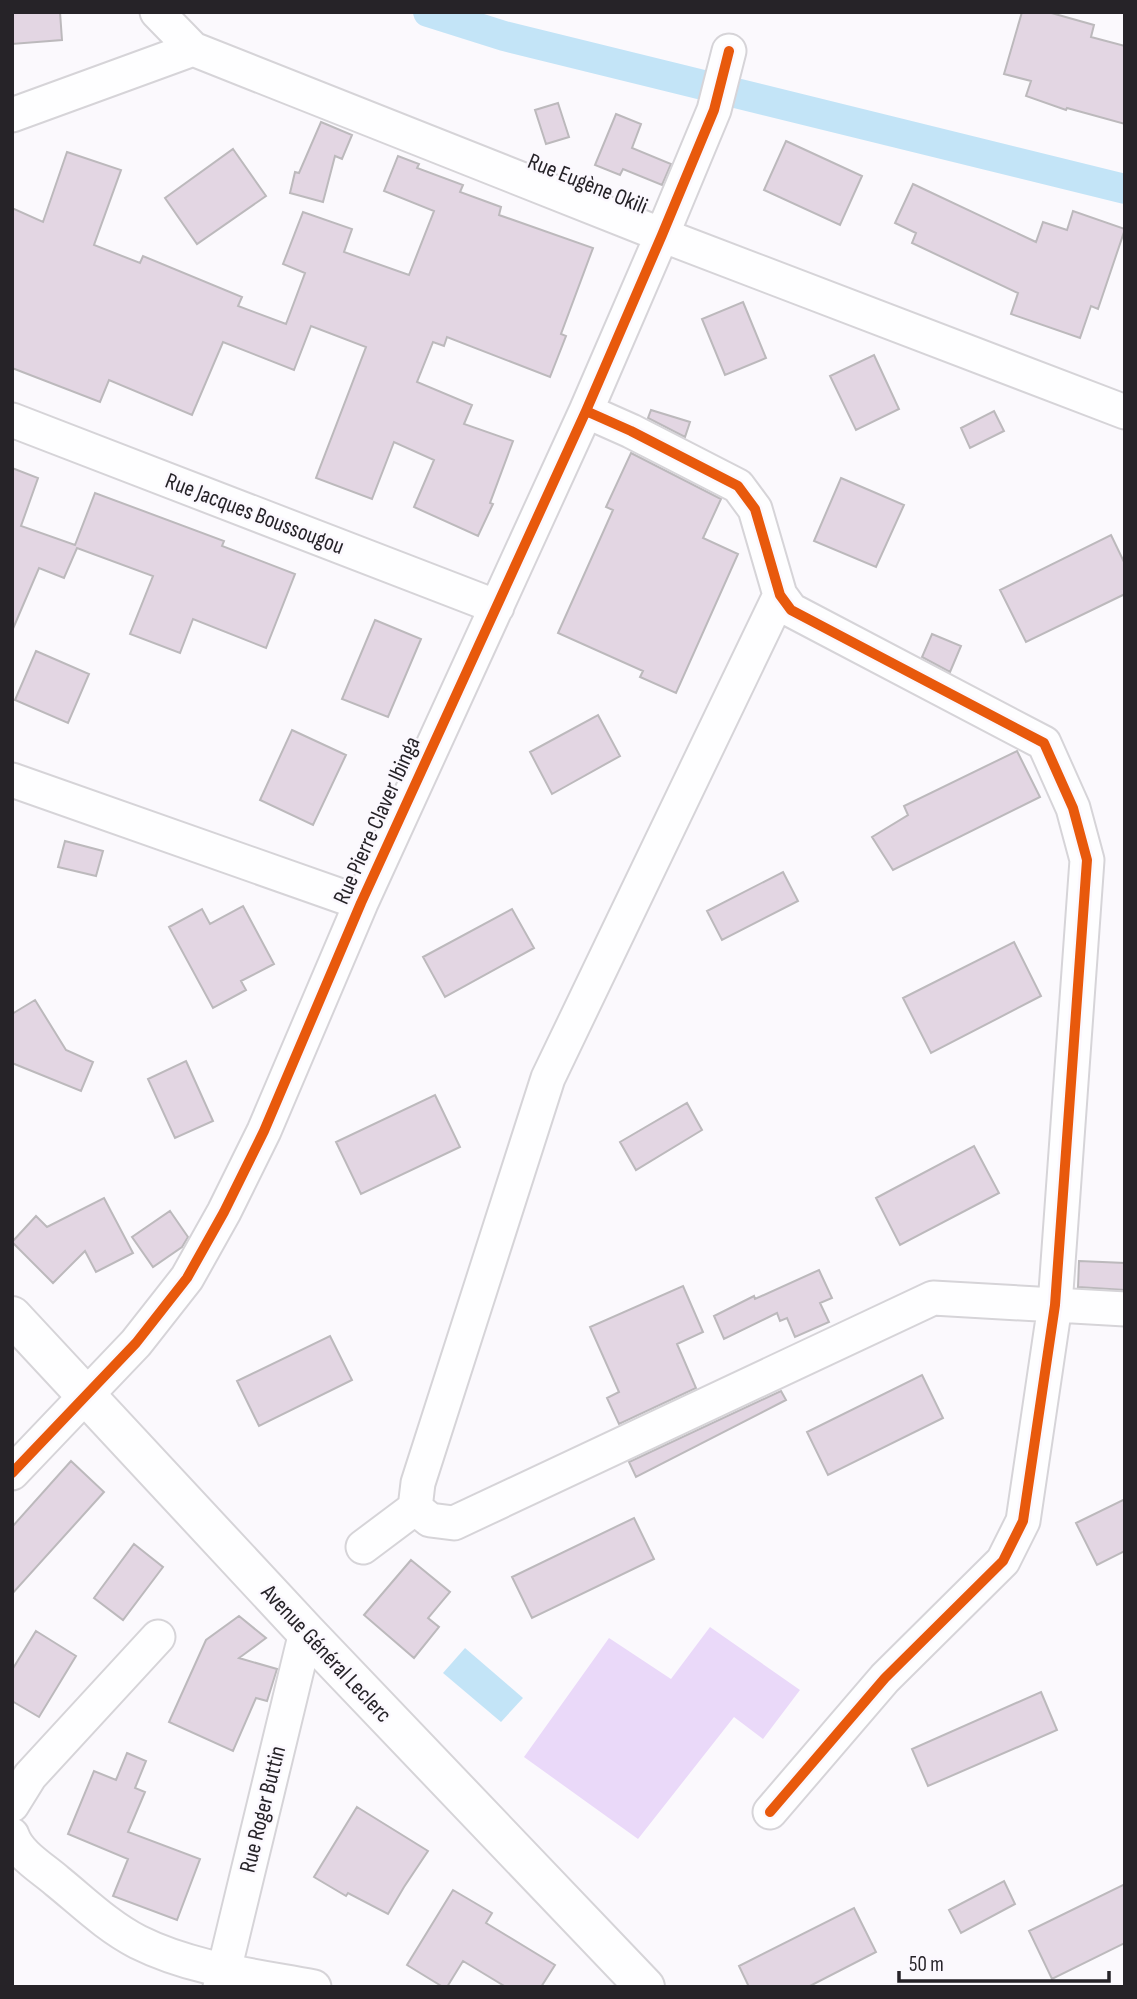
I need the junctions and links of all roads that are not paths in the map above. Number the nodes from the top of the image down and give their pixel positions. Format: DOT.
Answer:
graph roads {
  1 [pos="157,12"];
  2 [pos="193,48"];
  3 [pos="729,51"];
  4 [pos="12,115"];
  5 [pos="662,235"];
  6 [pos="586,411"];
  7 [pos="1125,412"];
  8 [pos="12,420"];
  9 [pos="780,595"];
  10 [pos="497,607"];
  11 [pos="12,780"];
  12 [pos="361,903"];
  13 [pos="1055,1305"];
  14 [pos="1125,1309"];
  15 [pos="12,1316"];
  16 [pos="85,1396"];
  17 [pos="12,1473"];
  18 [pos="415,1508"];
  19 [pos="362,1547"];
  20 [pos="306,1632"];
  21 [pos="158,1637"];
  22 [pos="12,1805"];
  23 [pos="770,1812"];
  24 [pos="12,1835"];
  25 [pos="222,1978"];
  26 [pos="314,1987"];
  27 [pos="645,1987"];
  1 -- 2 [label="street"];
  2 -- 4 [label="street"];
  2 -- 5 [label="street, Rue Eugène Okili"];
  3 -- 5 [label="street, Rue Pierre Claver Ibinga"];
  5 -- 6 [label="street, Rue Pierre Claver Ibinga"];
  5 -- 7 [label="street, Rue Eugène Okili"];
  6 -- 9 [label="street"];
  6 -- 10 [label="street, Rue Pierre Claver Ibinga"];
  8 -- 10 [label="street, Rue Jacques Boussougou"];
  9 -- 13 [label="street"];
  9 -- 18 [label="street"];
  10 -- 12 [label="street, Rue Pierre Claver Ibinga"];
  11 -- 12 [label="street"];
  12 -- 16 [label="street, Rue Pierre Claver Ibinga"];
  13 -- 14 [label="street"];
  13 -- 18 [label="street"];
  13 -- 23 [label="street"];
  15 -- 16 [label="main road, Avenue Général Leclerc"];
  16 -- 17 [label="street, Rue Pierre Claver Ibinga"];
  16 -- 20 [label="main road, Avenue Général Leclerc"];
  18 -- 19 [label="street"];
  20 -- 25 [label="street, Rue Roger Buttin"];
  20 -- 27 [label="main road, Avenue Général Leclerc"];
  21 -- 22 [label="street"];
  24 -- 25 [label="street"];
  25 -- 26 [label="street"];
}
